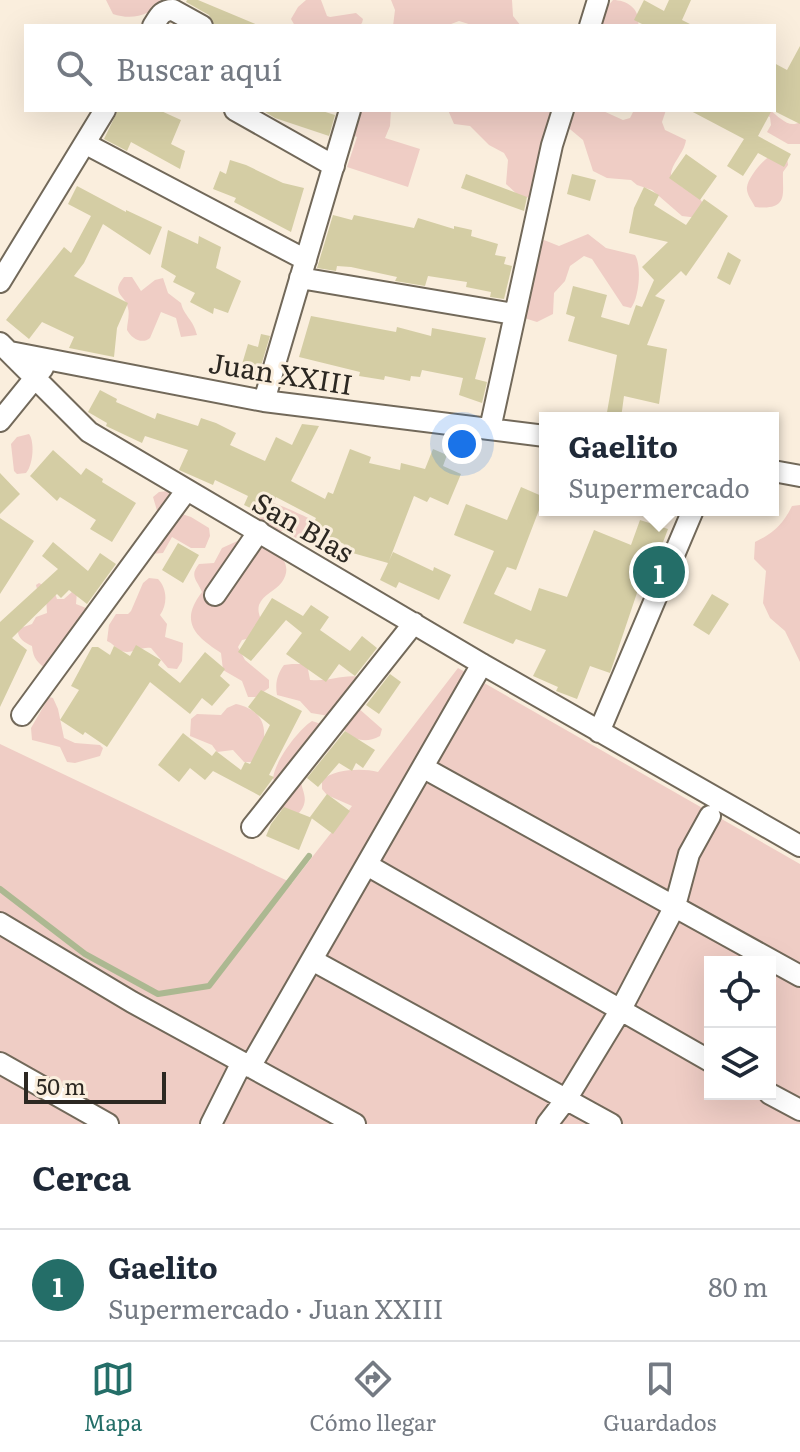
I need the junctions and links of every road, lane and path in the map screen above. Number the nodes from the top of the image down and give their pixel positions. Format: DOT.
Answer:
graph roads {
  1 [pos="598,0"];
  2 [pos="154,24"];
  3 [pos="198,24"];
  4 [pos="591,24"];
  5 [pos="104,112"];
  6 [pos="239,112"];
  7 [pos="349,112"];
  8 [pos="562,112"];
  9 [pos="86,144"];
  10 [pos="334,166"];
  11 [pos="303,269"];
  12 [pos="0,282"];
  13 [pos="514,314"];
  14 [pos="5,348"];
  15 [pos="50,359"];
  16 [pos="36,379"];
  17 [pos="264,401"];
  18 [pos="0,421"];
  19 [pos="490,429"];
  20 [pos="539,435"];
  21 [pos="779,472"];
  22 [pos="800,476"];
  23 [pos="186,491"];
  24 [pos="690,516"];
  25 [pos="259,531"];
  26 [pos="215,595"];
  27 [pos="414,623"];
  28 [pos="482,664"];
  29 [pos="22,715"];
  30 [pos="599,732"];
  31 [pos="424,768"];
  32 [pos="710,816"];
  33 [pos="252,827"];
  34 [pos="800,846"];
  35 [pos="367,865"];
  36 [pos="675,906"];
  37 [pos="0,923"];
  38 [pos="312,960"];
  39 [pos="800,976"];
  40 [pos="620,1011"];
  41 [pos="704,1058"];
  42 [pos="0,1063"];
  43 [pos="246,1065"];
  44 [pos="776,1097"];
  45 [pos="567,1098"];
  46 [pos="800,1110"];
  47 [pos="108,1124"];
  48 [pos="211,1124"];
  49 [pos="355,1124"];
  50 [pos="547,1124"];
  51 [pos="611,1124"];
  1 -- 4 [label="street"];
  2 -- 3 [label="street"];
  5 -- 9 [label="street"];
  6 -- 10 [label="street"];
  7 -- 10 [label="street"];
  8 -- 13 [label="street"];
  9 -- 11 [label="street"];
  9 -- 12 [label="street"];
  10 -- 11 [label="street"];
  11 -- 13 [label="street"];
  11 -- 17 [label="street"];
  13 -- 19 [label="street"];
  14 -- 15 [label="street, Juan XXIII"];
  14 -- 16 [label="street, San Blas"];
  15 -- 16 [label="street"];
  15 -- 17 [label="street, Juan XXIII"];
  16 -- 18 [label="street"];
  16 -- 23 [label="street, San Blas"];
  17 -- 19 [label="street, Juan XXIII"];
  19 -- 20 [label="street, Juan XXIII"];
  21 -- 22 [label="street"];
  23 -- 25 [label="street, San Blas"];
  23 -- 29 [label="street"];
  24 -- 30 [label="street"];
  25 -- 26 [label="street"];
  25 -- 27 [label="street, San Blas"];
  27 -- 28 [label="street, San Blas"];
  27 -- 33 [label="street"];
  28 -- 30 [label="street, San Blas"];
  28 -- 31 [label="street"];
  30 -- 34 [label="street, San Blas"];
  31 -- 35 [label="street"];
  31 -- 36 [label="street"];
  32 -- 36 [label="street"];
  35 -- 38 [label="street"];
  35 -- 40 [label="street"];
  36 -- 39 [label="street"];
  36 -- 40 [label="street"];
  37 -- 43 [label="street"];
  38 -- 43 [label="street"];
  38 -- 45 [label="street"];
  40 -- 41 [label="street"];
  40 -- 45 [label="street"];
  42 -- 47 [label="street"];
  43 -- 48 [label="street"];
  43 -- 49 [label="street"];
  44 -- 46 [label="street"];
  45 -- 50 [label="street"];
  45 -- 51 [label="street"];
}
